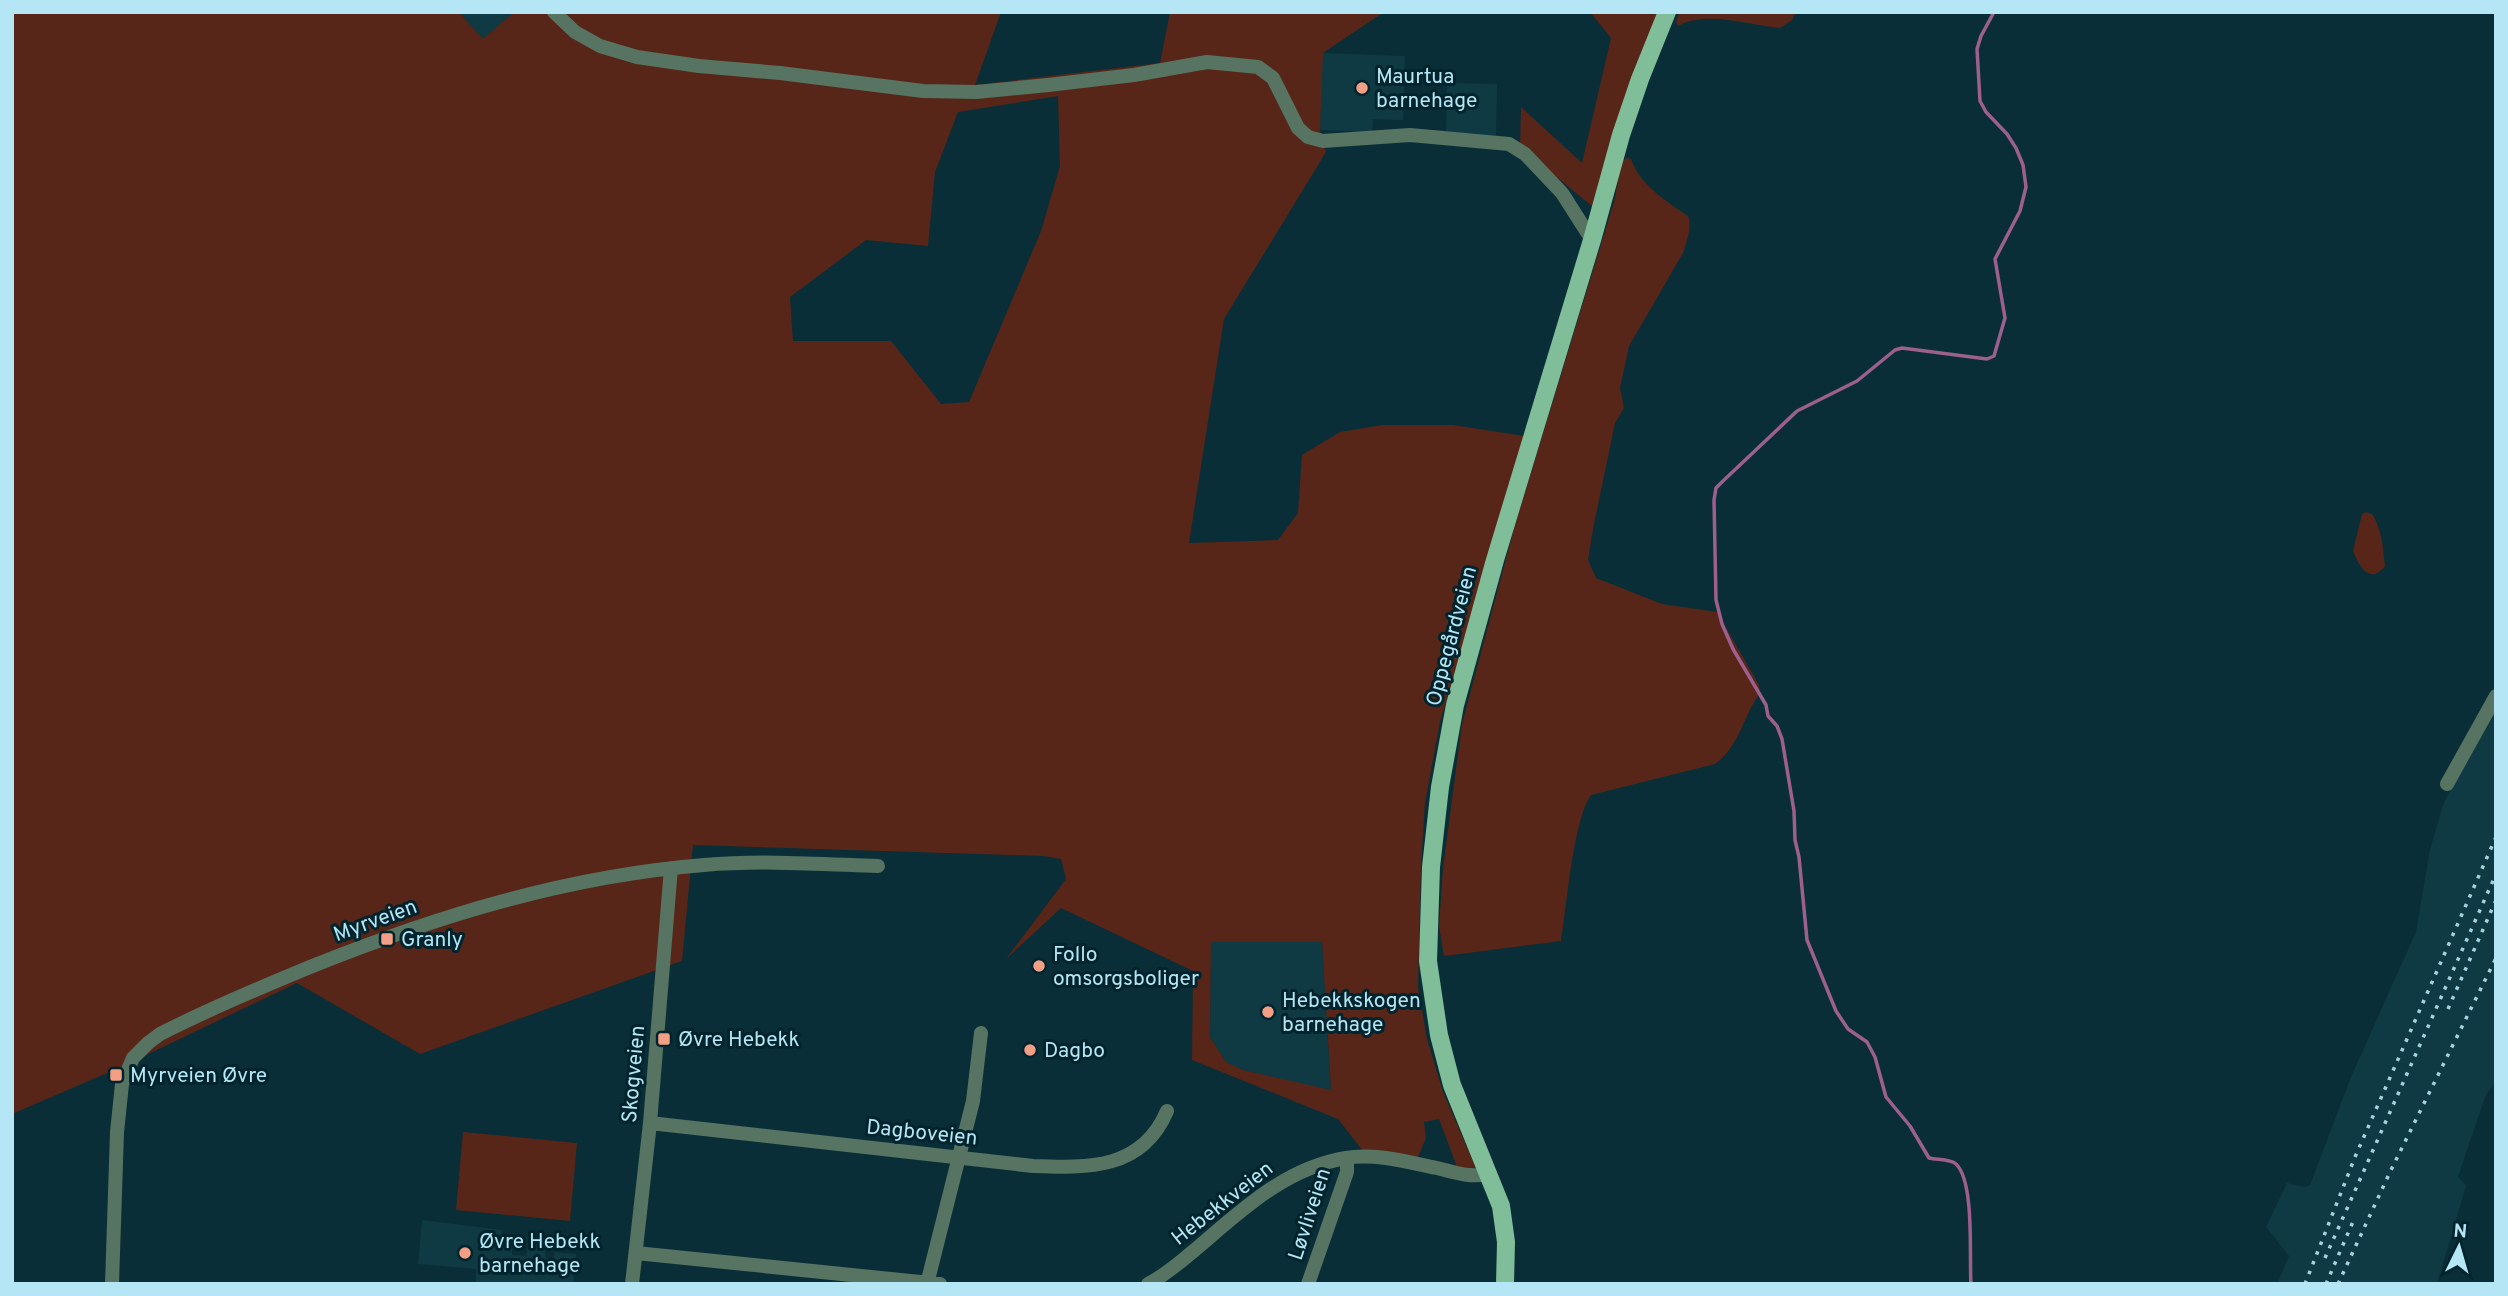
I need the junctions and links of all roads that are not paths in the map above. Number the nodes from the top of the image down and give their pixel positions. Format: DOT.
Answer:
graph roads {
  1 [pos="554,12"];
  2 [pos="1667,12"];
  3 [pos="1592,240"];
  4 [pos="2496,696"];
  5 [pos="2447,783"];
  6 [pos="878,866"];
  7 [pos="671,868"];
  8 [pos="981,1033"];
  9 [pos="1167,1111"];
  10 [pos="650,1124"];
  11 [pos="960,1158"];
  12 [pos="1347,1158"];
  13 [pos="1489,1173"];
  14 [pos="636,1253"];
  15 [pos="931,1283"];
  16 [pos="111,1284"];
  17 [pos="632,1284"];
  18 [pos="1148,1284"];
  19 [pos="1308,1284"];
  20 [pos="1505,1284"];
  1 -- 3 [label="street"];
  2 -- 3 [label="main road, Oppegårdveien"];
  3 -- 13 [label="main road, Oppegårdveien"];
  4 -- 5 [label="street"];
  6 -- 7 [label="street, Myrveien"];
  7 -- 10 [label="street, Skogveien"];
  7 -- 16 [label="street, Myrveien"];
  8 -- 11 [label="street"];
  9 -- 11 [label="street, Dagboveien"];
  10 -- 11 [label="street, Dagboveien"];
  10 -- 14 [label="street, Skogveien"];
  11 -- 15 [label="street"];
  12 -- 13 [label="street, Hebekkveien"];
  12 -- 18 [label="street, Hebekkveien"];
  12 -- 19 [label="street, Løvliveien"];
  13 -- 20 [label="main road, Oppegårdveien"];
  14 -- 15 [label="street"];
  14 -- 17 [label="street, Skogveien"];
}
